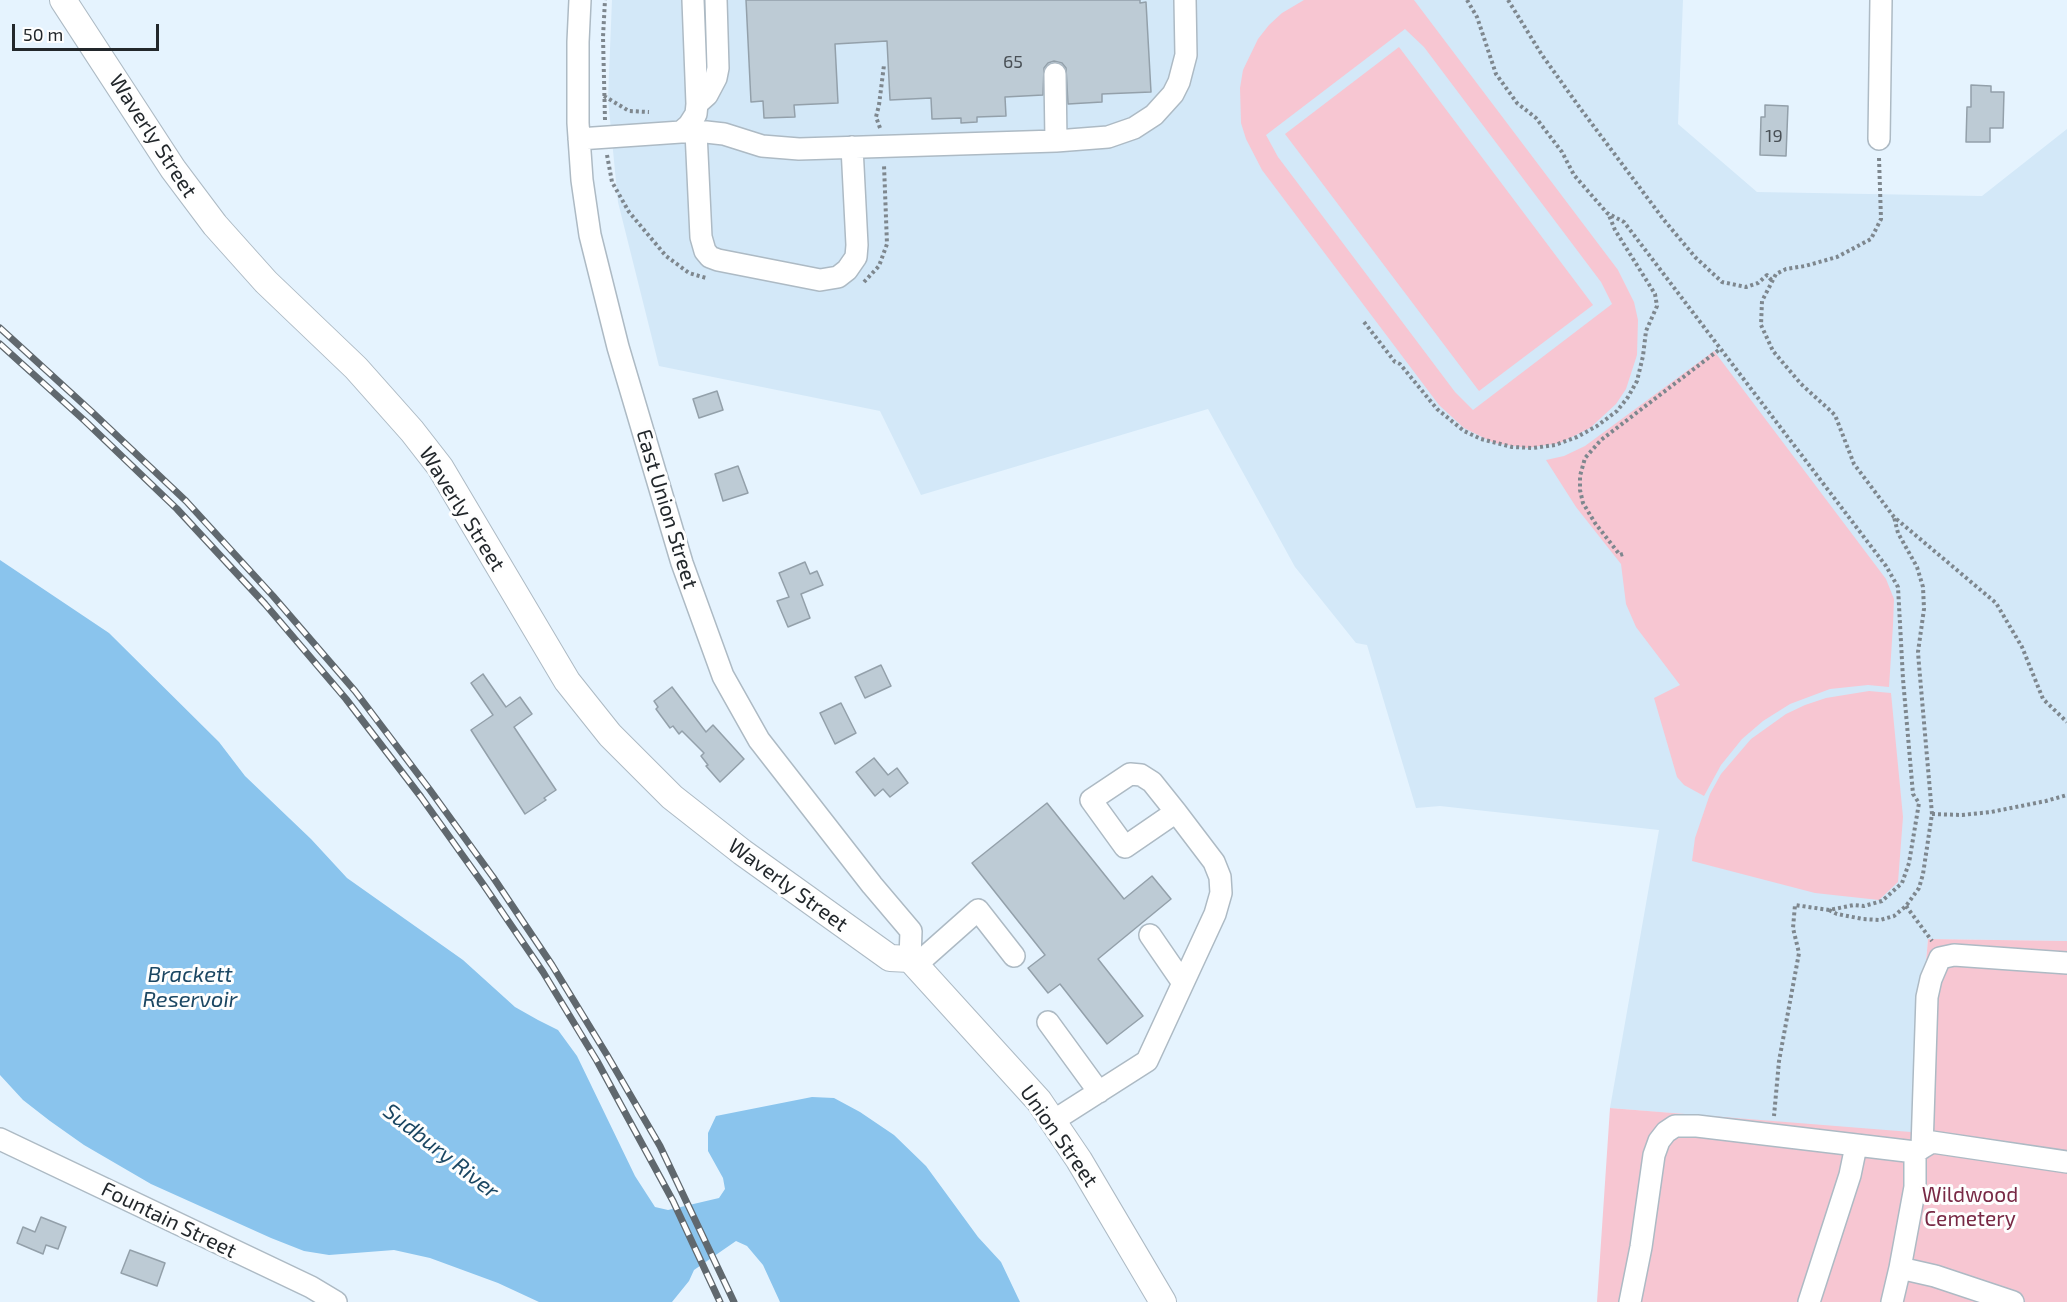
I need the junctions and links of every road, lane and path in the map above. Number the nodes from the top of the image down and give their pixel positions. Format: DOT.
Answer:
graph roads {
  1 [pos="63,0"];
  2 [pos="580,0"];
  3 [pos="605,0"];
  4 [pos="693,0"];
  5 [pos="716,0"];
  6 [pos="1185,0"];
  7 [pos="1467,0"];
  8 [pos="1508,0"];
  9 [pos="1881,0"];
  10 [pos="884,64"];
  11 [pos="1055,74"];
  12 [pos="697,104"];
  13 [pos="689,132"];
  14 [pos="605,137"];
  15 [pos="579,139"];
  16 [pos="1879,139"];
  17 [pos="1056,141"];
  18 [pos="883,146"];
  19 [pos="852,147"];
  20 [pos="1607,213"];
  21 [pos="711,279"];
  22 [pos="1773,282"];
  23 [pos="859,286"];
  24 [pos="1364,322"];
  25 [pos="1720,349"];
  26 [pos="1894,517"];
  27 [pos="1623,554"];
  28 [pos="2067,722"];
  29 [pos="2067,795"];
  30 [pos="1176,812"];
  31 [pos="1932,814"];
  32 [pos="1906,906"];
  33 [pos="1829,910"];
  34 [pos="1150,935"];
  35 [pos="1014,956"];
  36 [pos="1940,958"];
  37 [pos="913,962"];
  38 [pos="2067,963"];
  39 [pos="1183,982"];
  40 [pos="1048,1022"];
  41 [pos="1099,1092"];
  42 [pos="1053,1121"];
  43 [pos="1772,1136"];
  44 [pos="0,1139"];
  45 [pos="1856,1146"];
  46 [pos="1918,1150"];
  47 [pos="2067,1162"];
  48 [pos="1900,1268"];
  49 [pos="336,1302"];
  50 [pos="1163,1302"];
  51 [pos="1630,1302"];
  52 [pos="1809,1302"];
  53 [pos="1892,1302"];
  54 [pos="2013,1302"];
  1 -- 37 [label="main road, Waverly Street"];
  2 -- 15 [label="street, East Union Street"];
  3 -- 14 [label="path"];
  4 -- 12 [label="street"];
  5 -- 12 [label="street"];
  6 -- 17 [label="street"];
  7 -- 20 [label="path"];
  8 -- 22 [label="path"];
  9 -- 16 [label="street"];
  10 -- 18 [label="path"];
  11 -- 17 [label="street"];
  12 -- 13 [label="street"];
  13 -- 14 [label="street"];
  13 -- 19 [label="street"];
  13 -- 19 [label="street"];
  14 -- 15 [label="street"];
  14 -- 21 [label="path"];
  15 -- 37 [label="street, East Union Street"];
  16 -- 22 [label="path"];
  17 -- 18 [label="street"];
  18 -- 19 [label="street"];
  18 -- 23 [label="path"];
  20 -- 24 [label="path"];
  20 -- 25 [label="path"];
  22 -- 26 [label="path"];
  25 -- 27 [label="path"];
  25 -- 33 [label="path"];
  26 -- 28 [label="path"];
  26 -- 31 [label="path"];
  29 -- 31 [label="path"];
  30 -- 39 [label="street"];
  31 -- 32 [label="path"];
  32 -- 33 [label="path"];
  32 -- 36 [label="path"];
  33 -- 43 [label="path"];
  34 -- 39 [label="street"];
  35 -- 37 [label="street"];
  36 -- 38 [label="street"];
  36 -- 46 [label="street"];
  37 -- 42 [label="main road, Union Street"];
  39 -- 41 [label="street"];
  40 -- 41 [label="street"];
  41 -- 42 [label="street"];
  42 -- 50 [label="main road, Union Street"];
  43 -- 45 [label="street"];
  43 -- 51 [label="street"];
  44 -- 49 [label="street, Fountain Street"];
  45 -- 46 [label="street"];
  45 -- 52 [label="street"];
  46 -- 47 [label="street"];
  46 -- 48 [label="street"];
  48 -- 53 [label="street"];
  48 -- 54 [label="street"];
}
